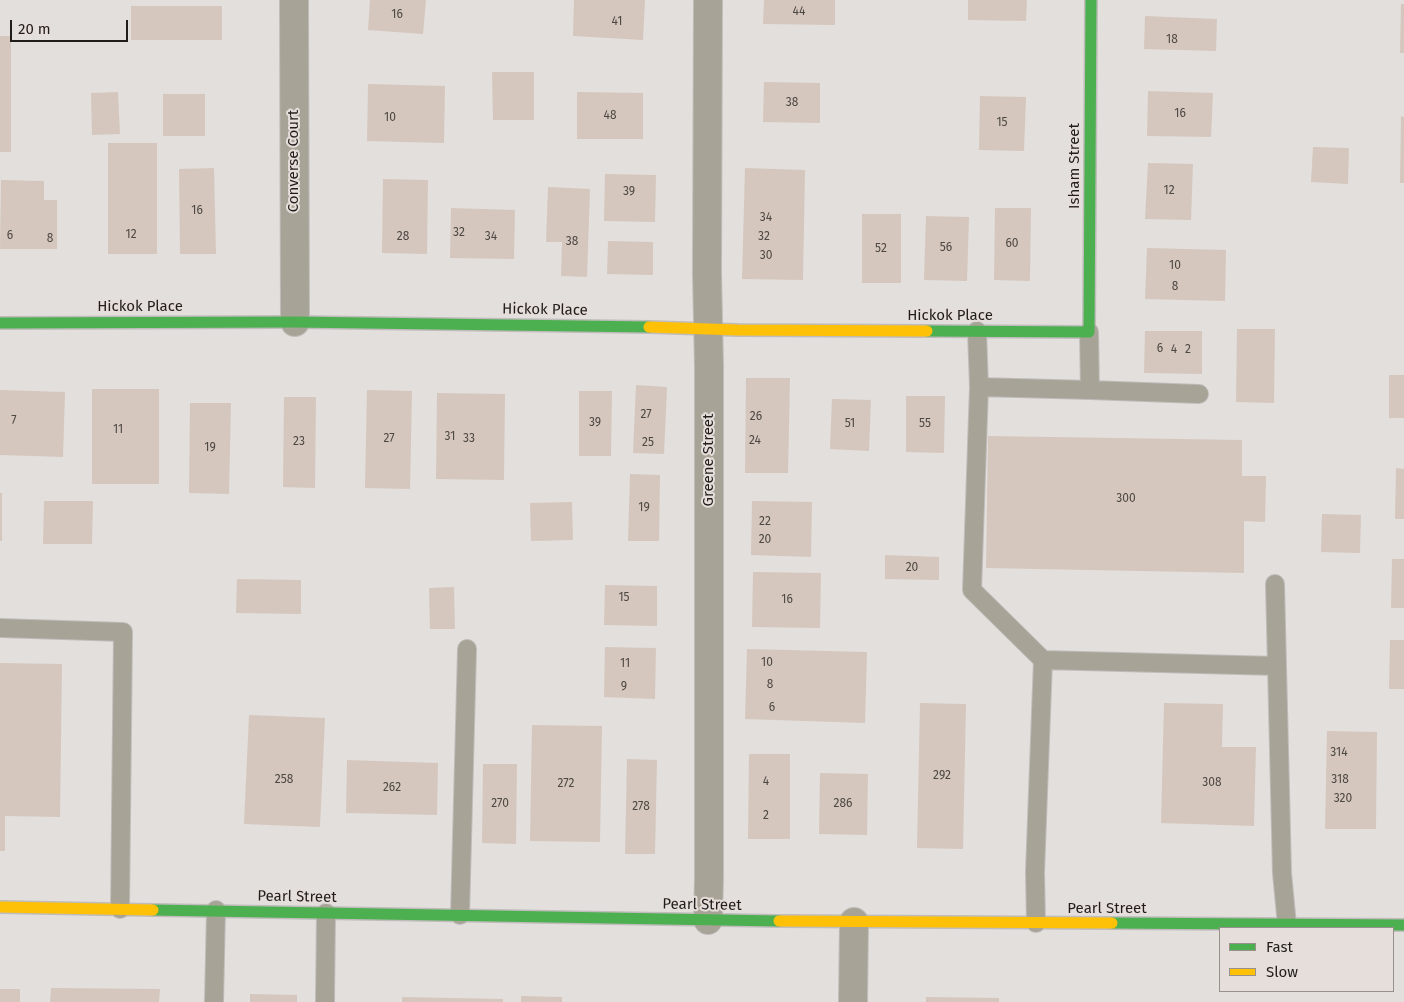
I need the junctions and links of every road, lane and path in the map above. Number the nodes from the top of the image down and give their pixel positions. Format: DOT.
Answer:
graph roads {
  1 [pos="294,0"];
  2 [pos="708,0"];
  3 [pos="1091,0"];
  4 [pos="295,322"];
  5 [pos="0,323"];
  6 [pos="708,328"];
  7 [pos="978,332"];
  8 [pos="1089,332"];
  9 [pos="979,387"];
  10 [pos="1090,390"];
  11 [pos="1199,394"];
  12 [pos="1275,584"];
  13 [pos="0,628"];
  14 [pos="467,649"];
  15 [pos="1043,660"];
  16 [pos="1277,666"];
  17 [pos="0,907"];
  18 [pos="120,908"];
  19 [pos="216,910"];
  20 [pos="326,913"];
  21 [pos="460,915"];
  22 [pos="708,920"];
  23 [pos="854,922"];
  24 [pos="1036,923"];
  25 [pos="1287,925"];
  26 [pos="1404,925"];
  27 [pos="214,1002"];
  28 [pos="325,1002"];
  29 [pos="853,1002"];
  1 -- 4 [label="street, Converse Court"];
  2 -- 6 [label="street, Greene Street"];
  3 -- 8 [label="main road, Isham Street"];
  4 -- 5 [label="main road, Hickok Place"];
  4 -- 6 [label="main road, Hickok Place"];
  6 -- 7 [label="main road, Hickok Place"];
  6 -- 22 [label="street, Greene Street"];
  7 -- 8 [label="main road, Hickok Place"];
  7 -- 9 [label="lane"];
  8 -- 10 [label="lane"];
  9 -- 10 [label="lane"];
  9 -- 15 [label="lane"];
  10 -- 11 [label="lane"];
  12 -- 16 [label="lane"];
  13 -- 18 [label="lane"];
  14 -- 21 [label="lane"];
  15 -- 16 [label="lane"];
  15 -- 24 [label="lane"];
  16 -- 25 [label="lane"];
  17 -- 18 [label="main road, Pearl Street"];
  18 -- 19 [label="main road, Pearl Street"];
  19 -- 20 [label="main road, Pearl Street"];
  19 -- 27 [label="lane"];
  20 -- 21 [label="main road, Pearl Street"];
  20 -- 28 [label="lane"];
  21 -- 22 [label="main road, Pearl Street"];
  22 -- 23 [label="main road, Pearl Street"];
  23 -- 24 [label="main road, Pearl Street"];
  23 -- 29 [label="street"];
  24 -- 25 [label="main road, Pearl Street"];
  25 -- 26 [label="main road, Pearl Street"];
}
